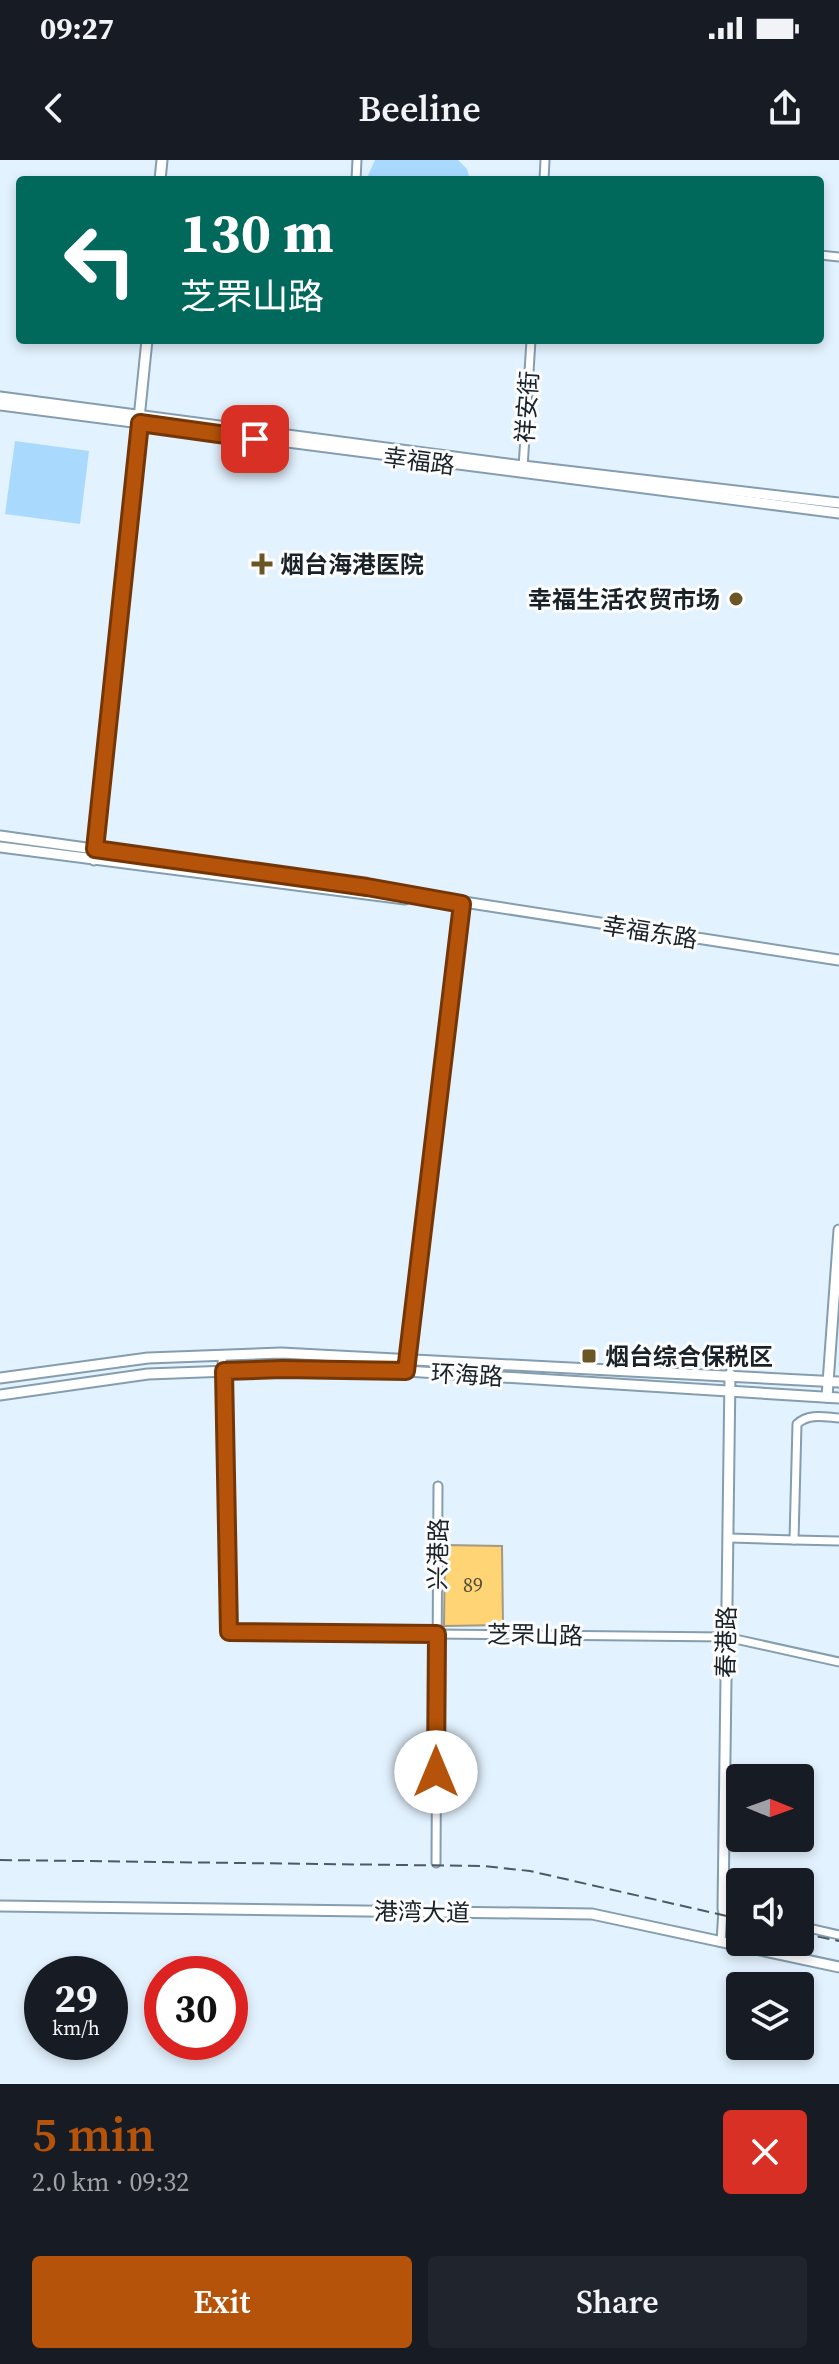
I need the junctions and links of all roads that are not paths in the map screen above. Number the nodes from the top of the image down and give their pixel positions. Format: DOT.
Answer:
graph roads {
  1 [pos="147,344"];
  2 [pos="531,344"];
  3 [pos="0,397"];
  4 [pos="0,405"];
  5 [pos="140,418"];
  6 [pos="523,470"];
  7 [pos="839,503"];
  8 [pos="839,513"];
  9 [pos="0,836"];
  10 [pos="0,847"];
  11 [pos="95,849"];
  12 [pos="94,860"];
  13 [pos="462,904"];
  14 [pos="839,960"];
  15 [pos="839,1230"];
  16 [pos="222,1355"];
  17 [pos="407,1357"];
  18 [pos="224,1371"];
  19 [pos="406,1371"];
  20 [pos="730,1374"];
  21 [pos="0,1378"];
  22 [pos="828,1381"];
  23 [pos="839,1382"];
  24 [pos="729,1390"];
  25 [pos="0,1395"];
  26 [pos="827,1397"];
  27 [pos="839,1398"];
  28 [pos="839,1418"];
  29 [pos="438,1486"];
  30 [pos="730,1538"];
  31 [pos="794,1540"];
  32 [pos="839,1541"];
  33 [pos="437,1634"];
  34 [pos="726,1637"];
  35 [pos="839,1662"];
  36 [pos="436,1863"];
  37 [pos="0,1906"];
  38 [pos="723,1909"];
  39 [pos="726,1910"];
  40 [pos="814,1929"];
  41 [pos="839,1935"];
  42 [pos="721,1942"];
  43 [pos="839,1967"];
  1 -- 5 [label="street"];
  2 -- 6 [label="street, 祥安街"];
  3 -- 5 [label="street, 幸福路"];
  4 -- 5 [label="street, 幸福路"];
  5 -- 6 [label="street, 幸福路"];
  5 -- 11 [label="street"];
  6 -- 7 [label="street, 幸福路"];
  6 -- 8 [label="street, 幸福路"];
  9 -- 11 [label="street, 幸福东路"];
  10 -- 12 [label="street, 幸福东路"];
  11 -- 12 [label="street"];
  11 -- 13 [label="street, 幸福东路"];
  12 -- 13 [label="street, 幸福东路"];
  13 -- 14 [label="street, 幸福东路"];
  13 -- 17 [label="street"];
  15 -- 22 [label="street"];
  16 -- 17 [label="street, 环海路"];
  16 -- 18 [label="street"];
  16 -- 21 [label="street, 环海路"];
  17 -- 19 [label="street"];
  17 -- 20 [label="street, 环海路"];
  18 -- 19 [label="street, 环海路"];
  18 -- 25 [label="street, 环海路"];
  18 -- 33 [label="street, 芝罘山路"];
  19 -- 24 [label="street, 环海路"];
  20 -- 22 [label="street, 环海路"];
  20 -- 24 [label="street, 春港路"];
  22 -- 23 [label="street, 环海路"];
  22 -- 26 [label="street"];
  24 -- 26 [label="street, 环海路"];
  24 -- 30 [label="street, 春港路"];
  26 -- 27 [label="street, 环海路"];
  28 -- 31 [label="street"];
  29 -- 33 [label="street, 兴港路"];
  30 -- 31 [label="street"];
  30 -- 34 [label="street, 春港路"];
  31 -- 32 [label="street"];
  33 -- 34 [label="street, 芝罘山路"];
  33 -- 36 [label="street, 兴港路"];
  34 -- 35 [label="street, 芝罘山路"];
  34 -- 38 [label="street, 春港路"];
  37 -- 42 [label="street, 港湾大道"];
  38 -- 39 [label="street"];
  38 -- 42 [label="street"];
  40 -- 41 [label="street"];
  42 -- 43 [label="street, 港湾大道"];
}
